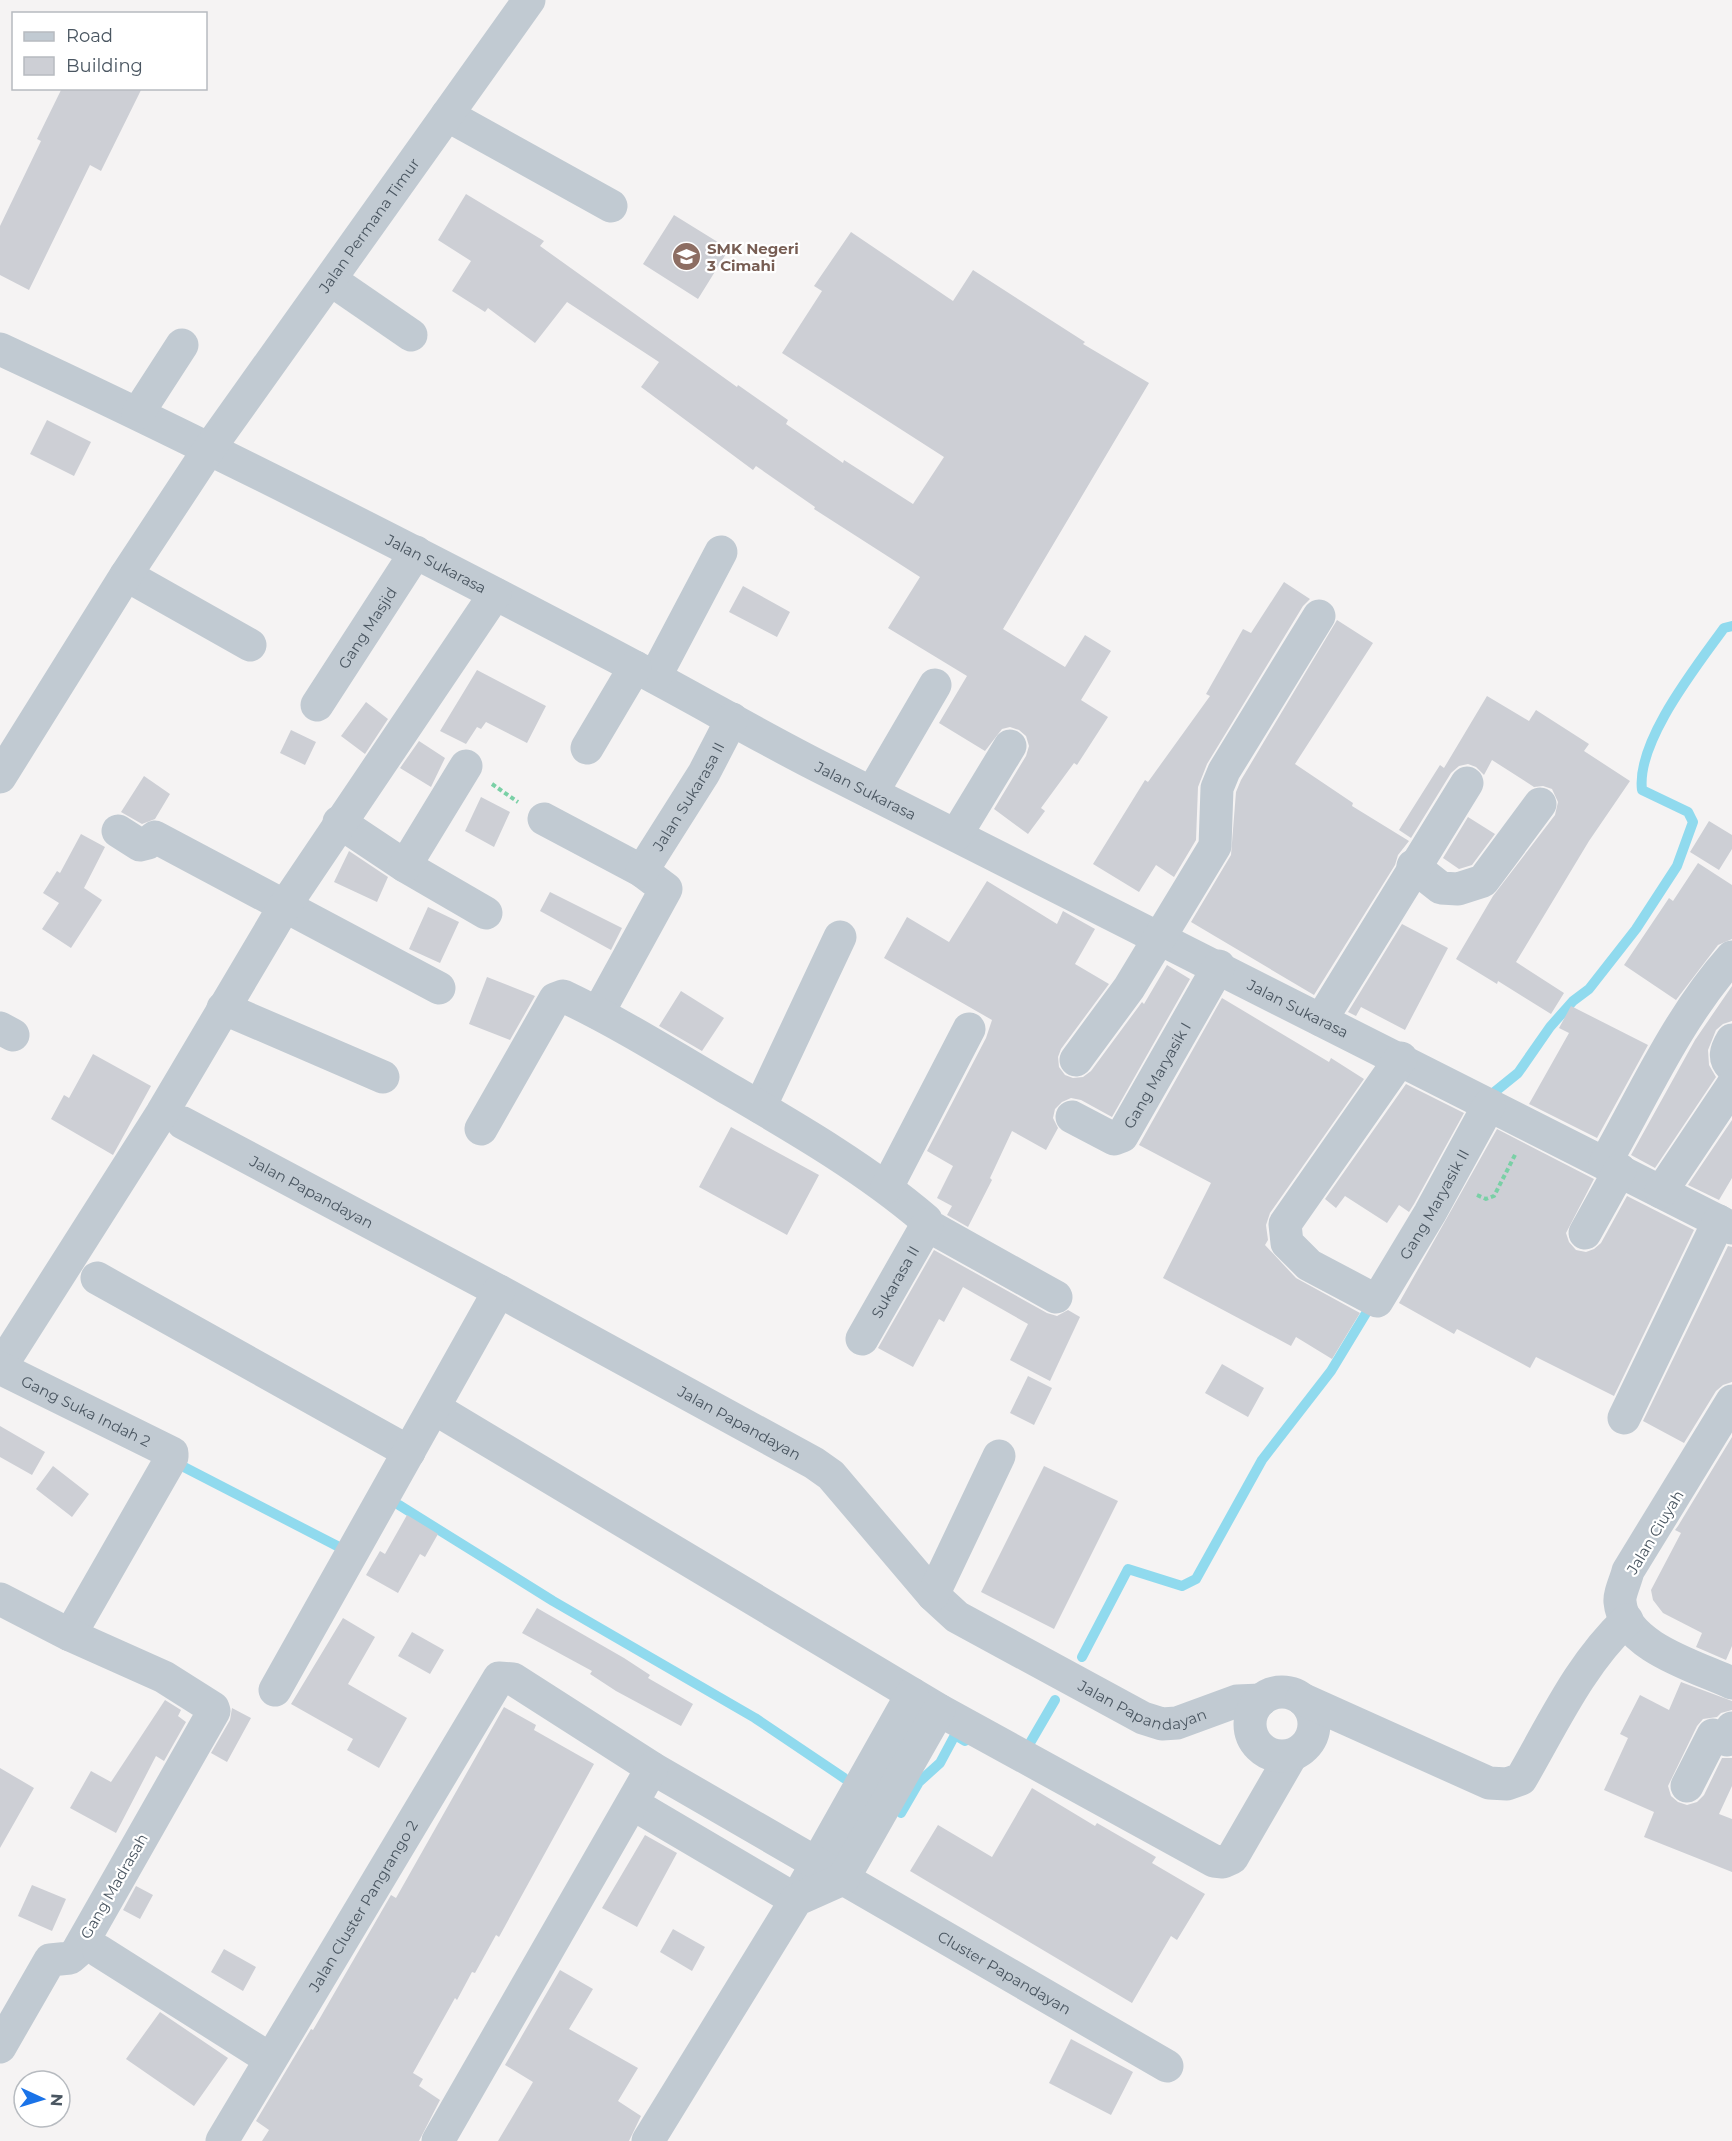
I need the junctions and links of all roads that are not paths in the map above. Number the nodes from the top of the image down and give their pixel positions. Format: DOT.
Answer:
graph roads {
  1 [pos="529,0"];
  2 [pos="447,115"];
  3 [pos="611,206"];
  4 [pos="331,280"];
  5 [pos="411,335"];
  6 [pos="182,345"];
  7 [pos="0,350"];
  8 [pos="138,413"];
  9 [pos="209,449"];
  10 [pos="416,552"];
  11 [pos="721,552"];
  12 [pos="126,575"];
  13 [pos="495,594"];
  14 [pos="1319,616"];
  15 [pos="250,645"];
  16 [pos="645,672"];
  17 [pos="935,685"];
  18 [pos="317,705"];
  19 [pos="732,719"];
  20 [pos="1010,746"];
  21 [pos="587,748"];
  22 [pos="466,766"];
  23 [pos="0,777"];
  24 [pos="1467,783"];
  25 [pos="872,793"];
  26 [pos="1540,804"];
  27 [pos="544,819"];
  28 [pos="339,822"];
  29 [pos="118,831"];
  30 [pos="956,835"];
  31 [pos="405,866"];
  32 [pos="1413,866"];
  33 [pos="642,871"];
  34 [pos="284,908"];
  35 [pos="486,913"];
  36 [pos="840,937"];
  37 [pos="1158,938"];
  38 [pos="1732,957"];
  39 [pos="1219,966"];
  40 [pos="439,988"];
  41 [pos="223,1008"];
  42 [pos="598,1013"];
  43 [pos="1321,1020"];
  44 [pos="969,1029"];
  45 [pos="1732,1040"];
  46 [pos="1401,1058"];
  47 [pos="1076,1060"];
  48 [pos="1732,1067"];
  49 [pos="383,1077"];
  50 [pos="1732,1086"];
  51 [pos="1489,1105"];
  52 [pos="760,1107"];
  53 [pos="1072,1118"];
  54 [pos="183,1123"];
  55 [pos="481,1129"];
  56 [pos="1612,1167"];
  57 [pos="887,1187"];
  58 [pos="1661,1192"];
  59 [pos="1725,1224"];
  60 [pos="927,1225"];
  61 [pos="1585,1233"];
  62 [pos="97,1278"];
  63 [pos="500,1291"];
  64 [pos="1056,1297"];
  65 [pos="862,1339"];
  66 [pos="0,1368"];
  67 [pos="1732,1401"];
  68 [pos="434,1408"];
  69 [pos="1624,1418"];
  70 [pos="409,1452"];
  71 [pos="999,1456"];
  72 [pos="933,1595"];
  73 [pos="0,1599"];
  74 [pos="1627,1620"];
  75 [pos="70,1635"];
  76 [pos="507,1677"];
  77 [pos="1732,1683"];
  78 [pos="275,1690"];
  79 [pos="1302,1699"];
  80 [pos="1261,1700"];
  81 [pos="926,1702"];
  82 [pos="1732,1728"];
  83 [pos="1291,1756"];
  84 [pos="652,1768"];
  85 [pos="1687,1786"];
  86 [pos="633,1804"];
  87 [pos="830,1871"];
  88 [pos="796,1900"];
  89 [pos="99,1951"];
  90 [pos="0,2047"];
  91 [pos="270,2059"];
  92 [pos="1167,2066"];
  93 [pos="222,2141"];
  94 [pos="438,2141"];
  95 [pos="648,2141"];
  1 -- 2 [label="street, Jalan Permana Timur"];
  2 -- 3 [label="street"];
  2 -- 4 [label="street, Jalan Permana Timur"];
  4 -- 5 [label="street"];
  4 -- 9 [label="street, Jalan Permana Timur"];
  6 -- 8 [label="street"];
  7 -- 8 [label="street, Jalan Sukarasa"];
  8 -- 9 [label="street, Jalan Sukarasa"];
  9 -- 10 [label="street, Jalan Sukarasa"];
  9 -- 12 [label="street, Jalan Permana Timur"];
  10 -- 13 [label="street, Jalan Sukarasa"];
  10 -- 18 [label="street, Gang Masjid"];
  11 -- 16 [label="street"];
  12 -- 15 [label="street"];
  12 -- 23 [label="street, Jalan Permana Timur"];
  13 -- 16 [label="street, Jalan Sukarasa"];
  13 -- 28 [label="street"];
  14 -- 37 [label="street"];
  16 -- 19 [label="street, Jalan Sukarasa"];
  16 -- 21 [label="street"];
  17 -- 25 [label="street"];
  19 -- 25 [label="street, Jalan Sukarasa"];
  19 -- 33 [label="street, Jalan Sukarasa II"];
  20 -- 30 [label="street"];
  22 -- 31 [label="street"];
  24 -- 32 [label="street"];
  25 -- 30 [label="street, Jalan Sukarasa"];
  26 -- 32 [label="street"];
  27 -- 33 [label="street"];
  28 -- 31 [label="street"];
  28 -- 34 [label="street"];
  29 -- 34 [label="street"];
  30 -- 37 [label="street, Jalan Sukarasa"];
  31 -- 35 [label="street"];
  32 -- 43 [label="street"];
  33 -- 42 [label="street"];
  34 -- 40 [label="street"];
  34 -- 41 [label="street"];
  36 -- 52 [label="street"];
  37 -- 39 [label="street, Jalan Sukarasa"];
  37 -- 47 [label="street"];
  38 -- 56 [label="street"];
  39 -- 43 [label="street, Jalan Sukarasa"];
  39 -- 53 [label="street, Gang Maryasik I"];
  41 -- 49 [label="street"];
  41 -- 66 [label="street"];
  42 -- 52 [label="street"];
  42 -- 55 [label="street"];
  43 -- 46 [label="street, Jalan Sukarasa"];
  44 -- 57 [label="street"];
  45 -- 48 [label="street"];
  46 -- 51 [label="street, Jalan Sukarasa"];
  46 -- 51 [label="street, Gang Maryasik II"];
  50 -- 58 [label="street"];
  51 -- 56 [label="street, Jalan Sukarasa"];
  52 -- 57 [label="street"];
  54 -- 63 [label="street, Jalan Papandayan"];
  56 -- 58 [label="street, Jalan Sukarasa"];
  56 -- 61 [label="street"];
  57 -- 60 [label="street"];
  58 -- 59 [label="street, Jalan Sukarasa"];
  59 -- 69 [label="street"];
  60 -- 64 [label="street"];
  60 -- 65 [label="street, Sukarasa II"];
  62 -- 70 [label="street"];
  63 -- 68 [label="street"];
  63 -- 72 [label="street, Jalan Papandayan"];
  66 -- 75 [label="street, Gang Suka Indah 2"];
  67 -- 74 [label="street, Jalan Ciuyah"];
  68 -- 70 [label="street"];
  68 -- 81 [label="street"];
  70 -- 78 [label="street"];
  71 -- 72 [label="street"];
  72 -- 80 [label="street, Jalan Papandayan"];
  73 -- 75 [label="street"];
  74 -- 77 [label="street"];
  74 -- 79 [label="street"];
  75 -- 90 [label="street, Gang Madrasah"];
  76 -- 84 [label="street, Cluster Papandayan"];
  76 -- 91 [label="street, Jalan Cluster Pangrango 2"];
  79 -- 80 [label="street"];
  79 -- 83 [label="street"];
  80 -- 83 [label="street"];
  81 -- 83 [label="street"];
  81 -- 87 [label="street"];
  82 -- 85 [label="street"];
  84 -- 86 [label="street"];
  84 -- 87 [label="street, Cluster Papandayan"];
  86 -- 88 [label="street"];
  86 -- 94 [label="street"];
  87 -- 88 [label="street"];
  87 -- 92 [label="street, Cluster Papandayan"];
  88 -- 95 [label="street"];
  89 -- 91 [label="street"];
  91 -- 93 [label="street, Jalan Cluster Pangrango 2"];
}
